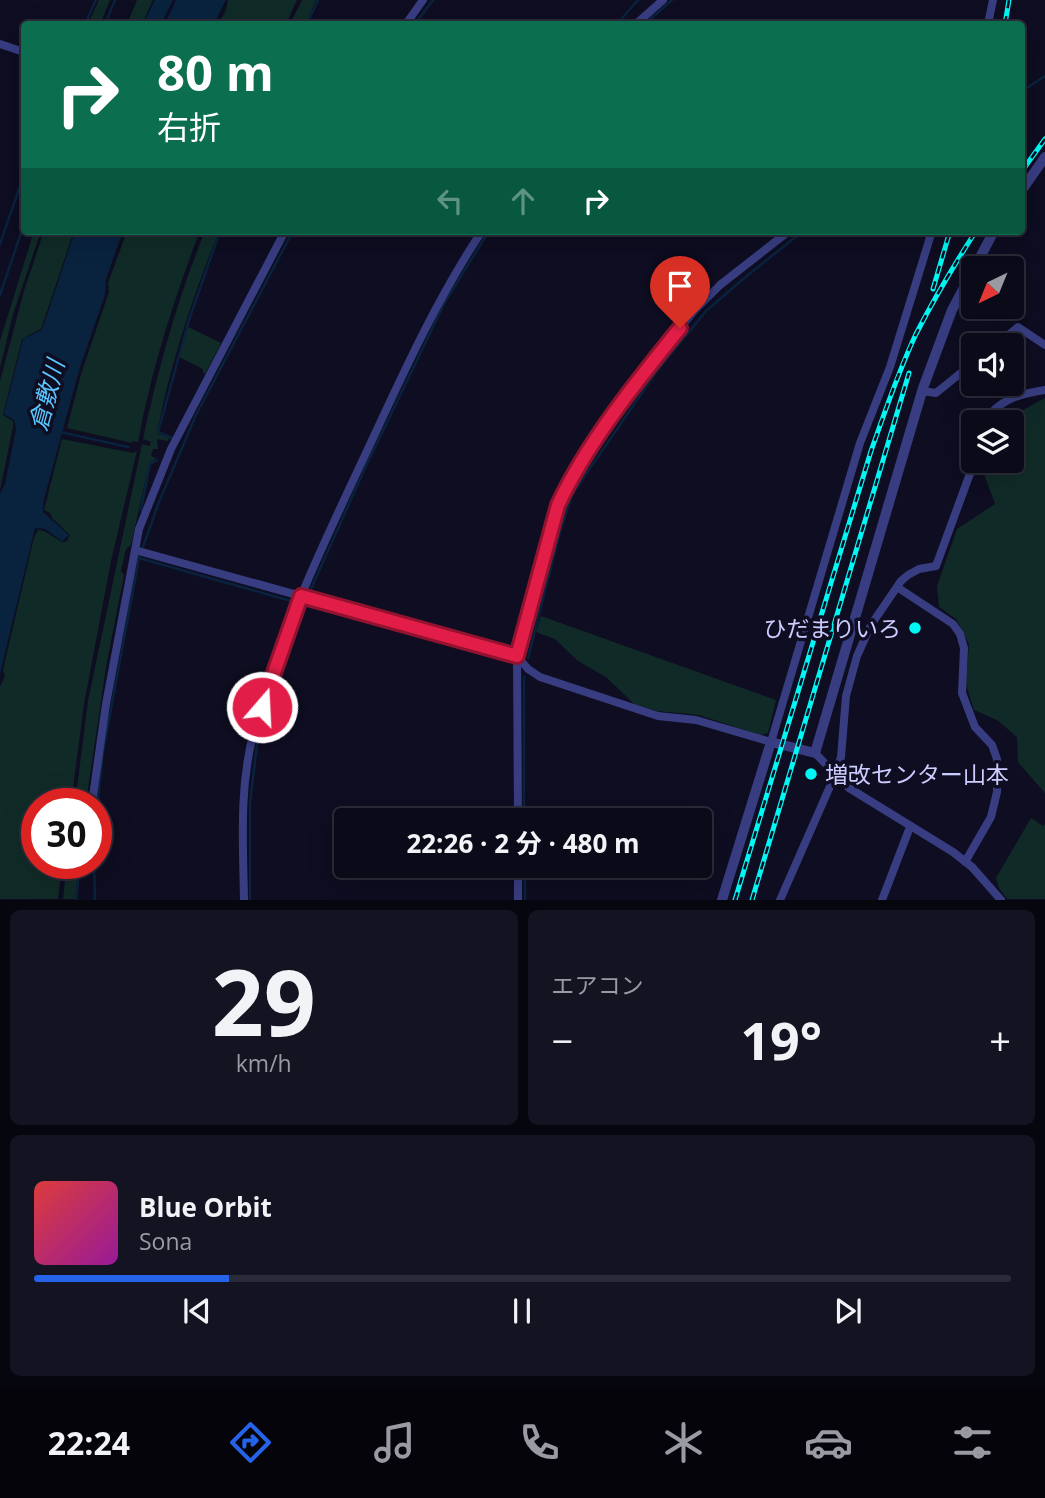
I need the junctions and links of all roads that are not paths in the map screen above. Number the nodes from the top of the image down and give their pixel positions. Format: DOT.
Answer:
graph roads {
  1 [pos="423,0"];
  2 [pos="663,0"];
  3 [pos="993,0"];
  4 [pos="408,21"];
  5 [pos="639,21"];
  6 [pos="989,21"];
  7 [pos="0,44"];
  8 [pos="21,51"];
  9 [pos="1045,157"];
  10 [pos="1025,186"];
  11 [pos="283,235"];
  12 [pos="479,235"];
  13 [pos="784,235"];
  14 [pos="931,235"];
  15 [pos="992,235"];
  16 [pos="1011,333"];
  17 [pos="1045,345"];
  18 [pos="961,373"];
  19 [pos="1045,390"];
  20 [pos="922,391"];
  21 [pos="994,410"];
  22 [pos="970,473"];
  23 [pos="139,551"];
  24 [pos="897,587"];
  25 [pos="302,599"];
  26 [pos="517,656"];
  27 [pos="771,742"];
  28 [pos="815,753"];
  29 [pos="835,775"];
  30 [pos="94,788"];
  31 [pos="517,808"];
  32 [pos="910,827"];
  33 [pos="965,862"];
  34 [pos="518,878"];
  35 [pos="244,900"];
  36 [pos="518,900"];
  37 [pos="722,900"];
  38 [pos="780,900"];
  39 [pos="882,900"];
  40 [pos="1000,900"];
  1 -- 4 [label="street"];
  2 -- 5 [label="street"];
  3 -- 6 [label="street"];
  7 -- 8 [label="street"];
  9 -- 10 [label="street"];
  11 -- 23 [label="street"];
  12 -- 25 [label="street"];
  13 -- 26 [label="street"];
  14 -- 27 [label="street"];
  15 -- 20 [label="street"];
  16 -- 17 [label="street"];
  18 -- 20 [label="street"];
  19 -- 21 [label="street"];
  20 -- 28 [label="street"];
  22 -- 24 [label="street"];
  23 -- 25 [label="street"];
  23 -- 30 [label="street"];
  24 -- 29 [label="street"];
  24 -- 33 [label="street"];
  25 -- 26 [label="street"];
  25 -- 35 [label="street"];
  26 -- 27 [label="street"];
  26 -- 31 [label="street"];
  27 -- 28 [label="street"];
  27 -- 37 [label="street"];
  28 -- 29 [label="street"];
  29 -- 32 [label="street"];
  29 -- 38 [label="street"];
  32 -- 33 [label="street"];
  32 -- 39 [label="street"];
  33 -- 40 [label="street"];
  34 -- 36 [label="street"];
}
